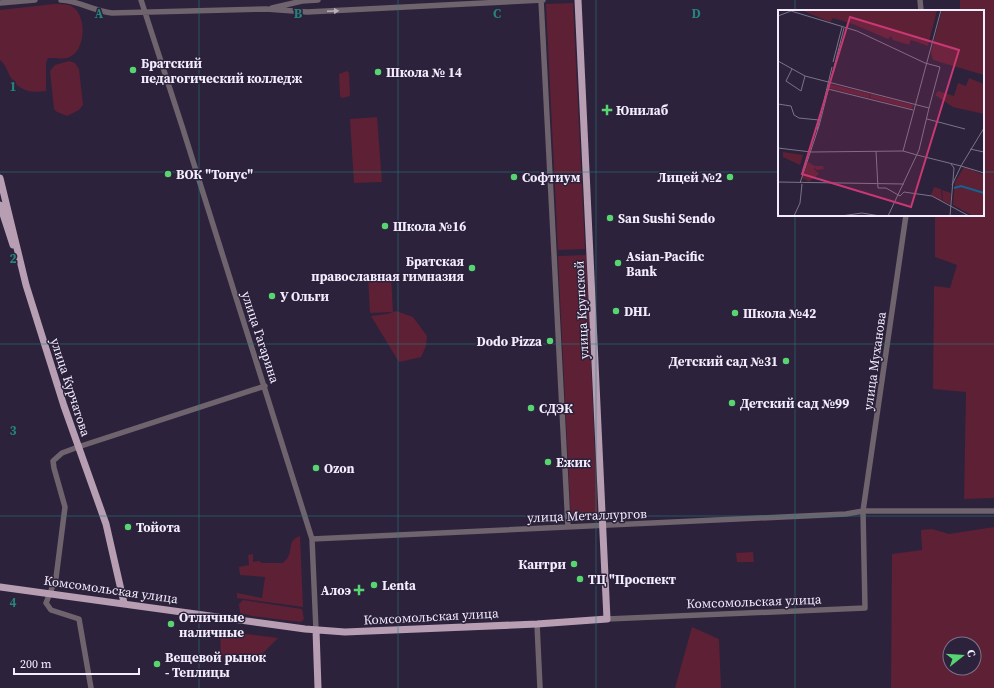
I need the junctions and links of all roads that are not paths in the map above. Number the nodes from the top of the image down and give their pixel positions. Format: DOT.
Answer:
graph roads {
  1 [pos="35,0"];
  2 [pos="61,0"];
  3 [pos="141,0"];
  4 [pos="318,0"];
  5 [pos="402,0"];
  6 [pos="542,0"];
  7 [pos="578,0"];
  8 [pos="920,0"];
  9 [pos="308,1"];
  10 [pos="0,3"];
  11 [pos="400,7"];
  12 [pos="266,9"];
  13 [pos="921,10"];
  14 [pos="144,12"];
  15 [pos="307,12"];
  16 [pos="0,178"];
  17 [pos="0,205"];
  18 [pos="906,216"];
  19 [pos="26,286"];
  20 [pos="264,386"];
  21 [pos="78,447"];
  22 [pos="862,511"];
  23 [pos="994,511"];
  24 [pos="603,526"];
  25 [pos="568,527"];
  26 [pos="312,539"];
  27 [pos="0,587"];
  28 [pos="50,592"];
  29 [pos="124,603"];
  30 [pos="865,608"];
  31 [pos="606,619"];
  32 [pos="537,624"];
  33 [pos="316,630"];
  34 [pos="91,688"];
  35 [pos="318,688"];
  36 [pos="540,688"];
  1 -- 10 [label="street"];
  2 -- 14 [label="street"];
  3 -- 14 [label="street, улица Гагарина"];
  4 -- 9 [label="street"];
  5 -- 11 [label="street"];
  6 -- 11 [label="street"];
  6 -- 25 [label="street, улица Крупской"];
  7 -- 24 [label="main road, улица Крупской"];
  8 -- 13 [label="street"];
  9 -- 12 [label="street"];
  9 -- 15 [label="street"];
  15 -- 11 [label="street, one-way"];
  12 -- 14 [label="street"];
  12 -- 15 [label="street"];
  14 -- 20 [label="street, улица Гагарина"];
  16 -- 19 [label="main road, улица Курчатова"];
  17 -- 19 [label="main road"];
  18 -- 22 [label="street, улица Муханова"];
  19 -- 21 [label="main road, улица Курчатова"];
  20 -- 21 [label="street"];
  20 -- 26 [label="street, улица Гагарина"];
  21 -- 28 [label="street"];
  21 -- 29 [label="main road, улица Курчатова"];
  22 -- 23 [label="street, улица Металлургов"];
  22 -- 24 [label="street, улица Металлургов"];
  22 -- 30 [label="street, улица Муханова"];
  24 -- 25 [label="street, улица Металлургов"];
  24 -- 31 [label="main road, улица Крупской"];
  25 -- 26 [label="street, улица Металлургов"];
  26 -- 33 [label="street, улица Гагарина"];
  27 -- 28 [label="main road, Комсомольская улица"];
  28 -- 29 [label="main road, Комсомольская улица"];
  28 -- 34 [label="street"];
  29 -- 33 [label="main road, Комсомольская улица"];
  30 -- 31 [label="street, Комсомольская улица"];
  31 -- 32 [label="main road, Комсомольская улица"];
  32 -- 33 [label="main road, Комсомольская улица"];
  32 -- 36 [label="street"];
  33 -- 35 [label="main road, улица Гагарина"];
}
